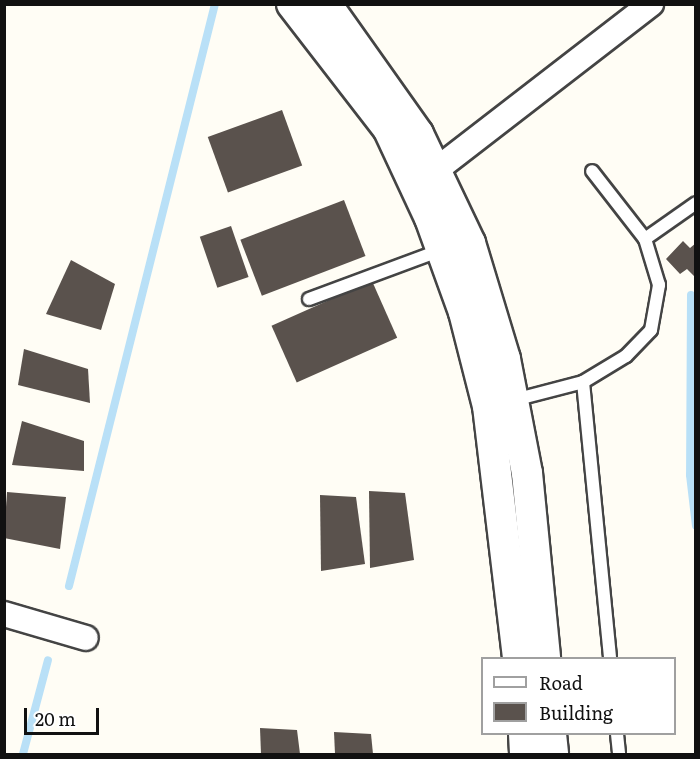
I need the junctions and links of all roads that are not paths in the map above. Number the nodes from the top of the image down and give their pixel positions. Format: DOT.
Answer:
graph roads {
  1 [pos="292,4"];
  2 [pos="326,4"];
  3 [pos="651,4"];
  4 [pos="436,170"];
  5 [pos="592,171"];
  6 [pos="696,203"];
  7 [pos="645,239"];
  8 [pos="441,250"];
  9 [pos="309,299"];
  10 [pos="583,382"];
  11 [pos="513,400"];
  12 [pos="4,614"];
  13 [pos="86,638"];
  14 [pos="518,657"];
  15 [pos="545,657"];
  16 [pos="610,657"];
  17 [pos="524,735"];
  18 [pos="551,735"];
  19 [pos="617,735"];
  20 [pos="525,754"];
  21 [pos="553,754"];
  22 [pos="619,754"];
  1 -- 8 [label="street"];
  2 -- 4 [label="street"];
  3 -- 4 [label="street"];
  4 -- 11 [label="street"];
  5 -- 7 [label="lane"];
  6 -- 7 [label="lane"];
  7 -- 10 [label="lane"];
  8 -- 9 [label="lane"];
  8 -- 14 [label="street"];
  10 -- 11 [label="lane"];
  10 -- 16 [label="lane"];
  11 -- 15 [label="street"];
  12 -- 13 [label="street"];
  17 -- 20 [label="street"];
  18 -- 21 [label="street"];
  19 -- 22 [label="lane"];
}
